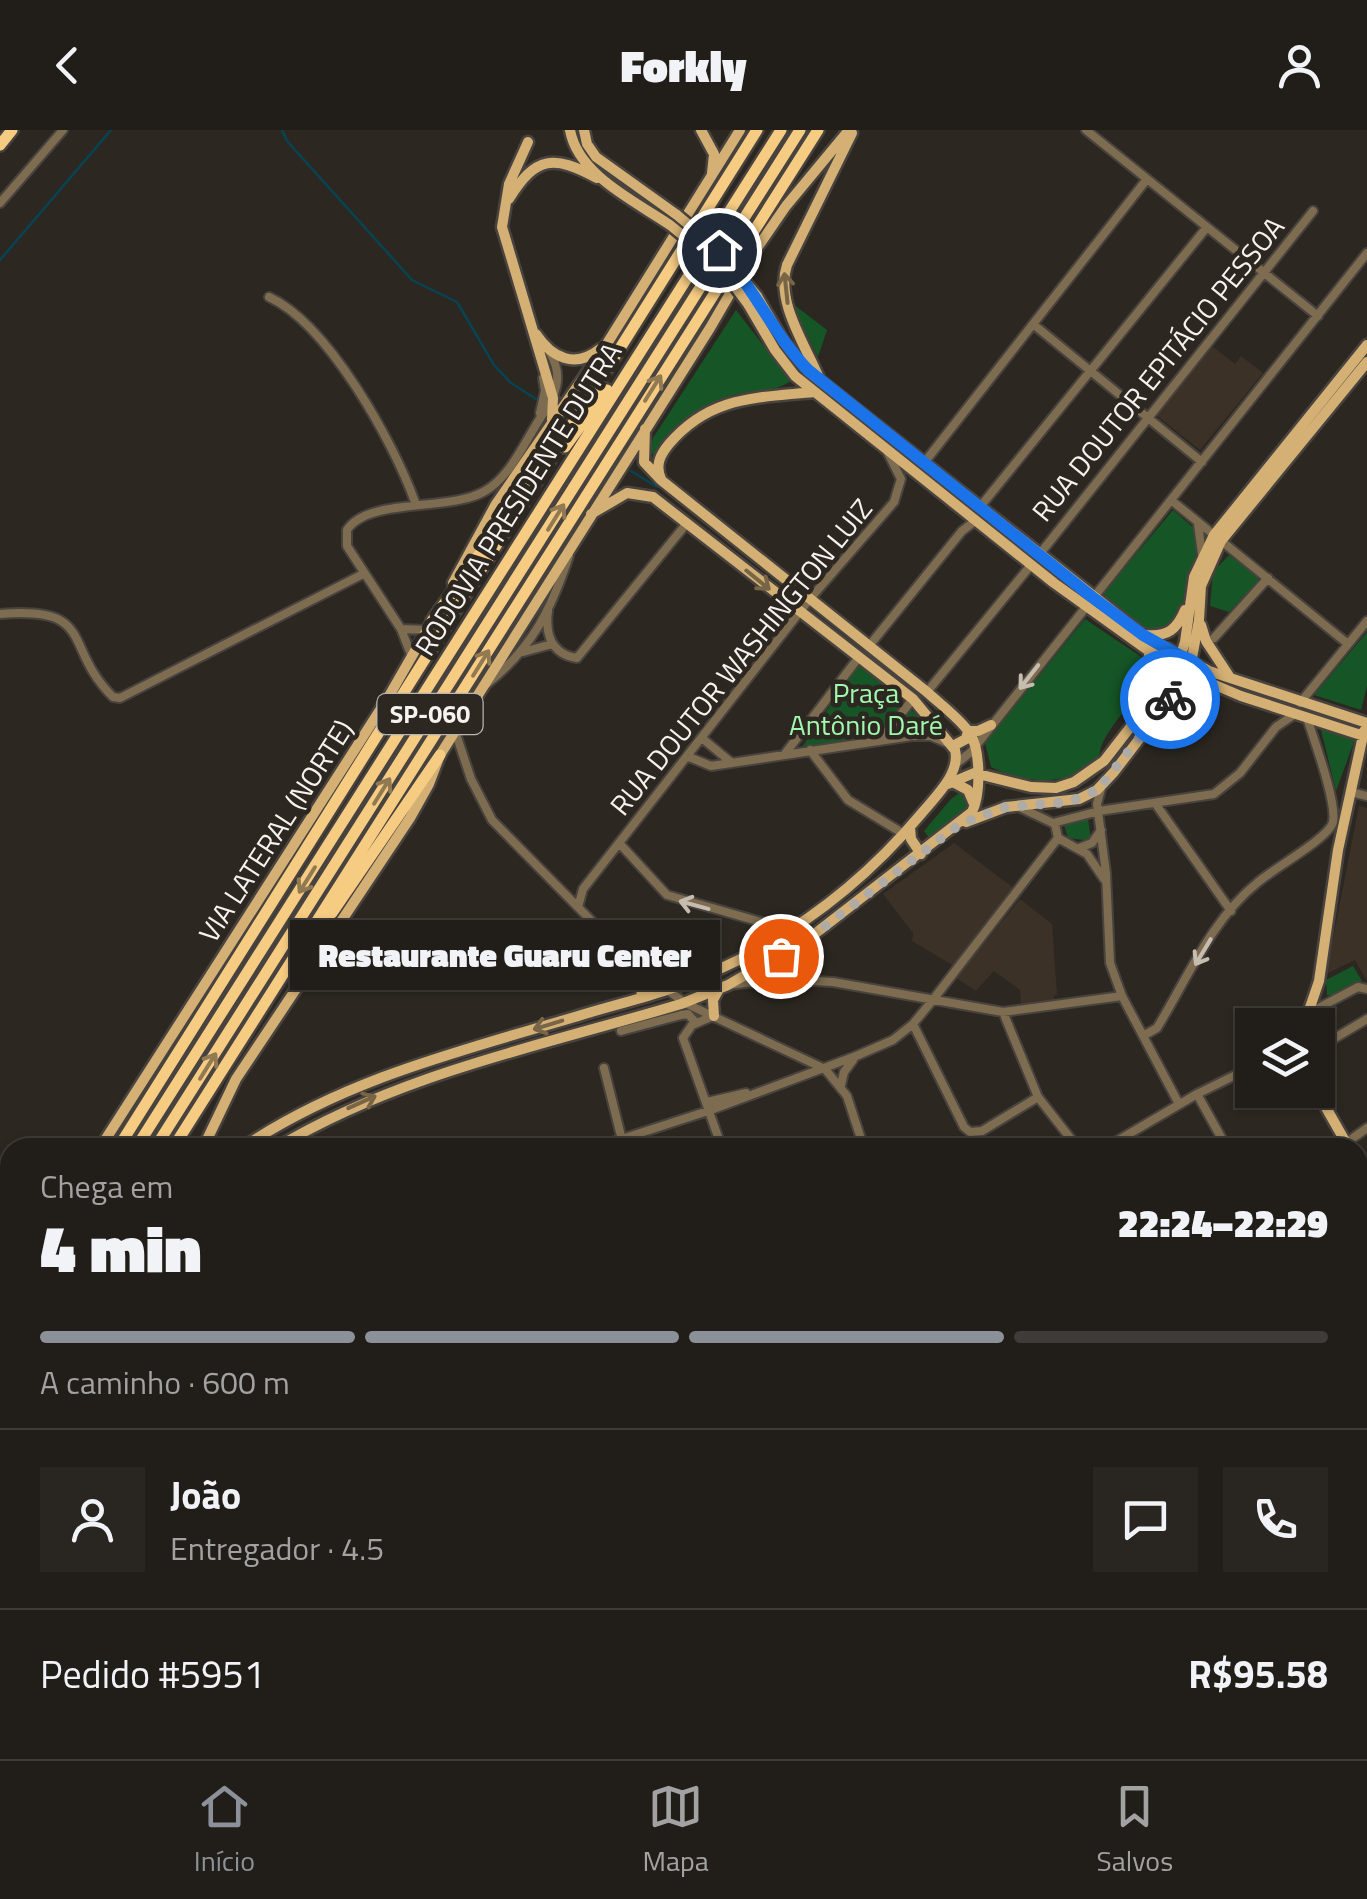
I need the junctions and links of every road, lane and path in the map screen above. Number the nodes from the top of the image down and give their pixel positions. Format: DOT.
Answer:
graph roads {
  1 [pos="12,130"];
  2 [pos="63,130"];
  3 [pos="570,130"];
  4 [pos="584,130"];
  5 [pos="701,130"];
  6 [pos="740,130"];
  7 [pos="757,130"];
  8 [pos="781,130"];
  9 [pos="800,130"];
  10 [pos="818,130"];
  11 [pos="851,130"];
  12 [pos="1090,131"];
  13 [pos="0,145"];
  14 [pos="805,150"];
  15 [pos="539,164"];
  16 [pos="1148,179"];
  17 [pos="612,185"];
  18 [pos="701,196"];
  19 [pos="0,204"];
  20 [pos="504,208"];
  21 [pos="1313,211"];
  22 [pos="674,220"];
  23 [pos="1207,227"];
  24 [pos="1367,253"];
  25 [pos="753,254"];
  26 [pos="1264,272"];
  27 [pos="689,276"];
  28 [pos="268,297"];
  29 [pos="752,300"];
  30 [pos="1318,316"];
  31 [pos="1033,324"];
  32 [pos="608,342"];
  33 [pos="1367,345"];
  34 [pos="544,354"];
  35 [pos="1367,362"];
  36 [pos="1091,370"];
  37 [pos="819,379"];
  38 [pos="814,392"];
  39 [pos="553,398"];
  40 [pos="1148,418"];
  41 [pos="535,426"];
  42 [pos="645,429"];
  43 [pos="565,435"];
  44 [pos="541,443"];
  45 [pos="883,446"];
  46 [pos="924,462"];
  47 [pos="1202,462"];
  48 [pos="661,480"];
  49 [pos="528,500"];
  50 [pos="1171,500"];
  51 [pos="416,502"];
  52 [pos="980,507"];
  53 [pos="964,512"];
  54 [pos="591,514"];
  55 [pos="1196,520"];
  56 [pos="975,521"];
  57 [pos="687,523"];
  58 [pos="719,526"];
  59 [pos="962,530"];
  60 [pos="1218,538"];
  61 [pos="710,540"];
  62 [pos="573,542"];
  63 [pos="1202,556"];
  64 [pos="1035,560"];
  65 [pos="364,574"];
  66 [pos="1268,578"];
  67 [pos="809,600"];
  68 [pos="1088,602"];
  69 [pos="1188,604"];
  70 [pos="548,611"];
  71 [pos="799,612"];
  72 [pos="0,614"];
  73 [pos="1199,620"];
  74 [pos="1367,621"];
  75 [pos="430,626"];
  76 [pos="401,629"];
  77 [pos="1143,635"];
  78 [pos="1214,638"];
  79 [pos="552,644"];
  80 [pos="1348,644"];
  81 [pos="870,646"];
  82 [pos="1146,649"];
  83 [pos="523,652"];
  84 [pos="412,656"];
  85 [pos="860,657"];
  86 [pos="1179,662"];
  87 [pos="1191,669"];
  88 [pos="1229,676"];
  89 [pos="483,687"];
  90 [pos="927,692"];
  91 [pos="1154,698"];
  92 [pos="913,700"];
  93 [pos="1278,708"];
  94 [pos="1301,711"];
  95 [pos="1367,722"];
  96 [pos="991,725"];
  97 [pos="1276,726"];
  98 [pos="968,730"];
  99 [pos="456,731"];
  100 [pos="1365,736"];
  101 [pos="703,739"];
  102 [pos="879,740"];
  103 [pos="953,746"];
  104 [pos="974,748"];
  105 [pos="810,750"];
  106 [pos="440,754"];
  107 [pos="784,755"];
  108 [pos="689,757"];
  109 [pos="732,763"];
  110 [pos="957,763"];
  111 [pos="978,774"];
  112 [pos="947,784"];
  113 [pos="1102,785"];
  114 [pos="1350,792"];
  115 [pos="1367,796"];
  116 [pos="1155,804"];
  117 [pos="1015,806"];
  118 [pos="974,810"];
  119 [pos="1098,811"];
  120 [pos="1052,823"];
  121 [pos="960,824"];
  122 [pos="907,830"];
  123 [pos="1102,830"];
  124 [pos="1058,838"];
  125 [pos="1323,840"];
  126 [pos="620,844"];
  127 [pos="1078,848"];
  128 [pos="1338,850"];
  129 [pos="922,854"];
  130 [pos="1104,879"];
  131 [pos="583,889"];
  132 [pos="564,894"];
  133 [pos="578,908"];
  134 [pos="1231,911"];
  135 [pos="316,922"];
  136 [pos="788,930"];
  137 [pos="770,962"];
  138 [pos="638,968"];
  139 [pos="780,979"];
  140 [pos="724,987"];
  141 [pos="942,988"];
  142 [pos="1367,989"];
  143 [pos="666,990"];
  144 [pos="1122,996"];
  145 [pos="641,998"];
  146 [pos="932,1001"];
  147 [pos="685,1003"];
  148 [pos="955,1005"];
  149 [pos="1310,1008"];
  150 [pos="1324,1008"];
  151 [pos="1002,1012"];
  152 [pos="714,1016"];
  153 [pos="1367,1020"];
  154 [pos="696,1022"];
  155 [pos="913,1024"];
  156 [pos="621,1031"];
  157 [pos="1143,1036"];
  158 [pos="1335,1038"];
  159 [pos="856,1056"];
  160 [pos="604,1068"];
  161 [pos="826,1069"];
  162 [pos="1235,1075"];
  163 [pos="841,1085"];
  164 [pos="1197,1094"];
  165 [pos="1038,1097"];
  166 [pos="1179,1104"];
  167 [pos="709,1106"];
  168 [pos="1325,1108"];
  169 [pos="106,1138"];
  170 [pos="124,1138"];
  171 [pos="142,1138"];
  172 [pos="161,1138"];
  173 [pos="179,1138"];
  174 [pos="208,1138"];
  175 [pos="260,1138"];
  176 [pos="292,1138"];
  177 [pos="622,1138"];
  178 [pos="637,1138"];
  179 [pos="719,1138"];
  180 [pos="861,1138"];
  181 [pos="1070,1138"];
  182 [pos="1122,1138"];
  183 [pos="1222,1138"];
  184 [pos="1341,1138"];
  1 -- 13 [label="highway"];
  2 -- 19 [label="street"];
  3 -- 17 [label="main road"];
  4 -- 22 [label="main road"];
  5 -- 18 [label="main road"];
  6 -- 18 [label="main road, VIA LATERAL (NORTE)"];
  7 -- 43 [label="highway, RODOVIA PRESIDENTE DUTRA / SP-060"];
  8 -- 27 [label="highway, RODOVIA PRESIDENTE DUTRA / SP-060"];
  172 -- 9 [label="highway, RODOVIA PRESIDENTE DUTRA / SP-060, one-way"];
  10 -- 14 [label="highway, RODOVIA PRESIDENTE DUTRA / SP-060"];
  11 -- 25 [label="main road"];
  37 -- 11 [label="main road, one-way"];
  12 -- 16 [label="street"];
  14 -- 25 [label="highway"];
  135 -- 14 [label="highway, RODOVIA PRESIDENTE DUTRA / SP-060, one-way"];
  15 -- 17 [label="main road"];
  15 -- 20 [label="main road"];
  15 -- 20 [label="main road"];
  16 -- 23 [label="street"];
  16 -- 31 [label="street"];
  17 -- 22 [label="main road"];
  18 -- 32 [label="main road, VIA LATERAL (NORTE)"];
  20 -- 34 [label="main road"];
  21 -- 26 [label="street, RUA DOUTOR EPITÁCIO PESSOA"];
  22 -- 29 [label="main road, bridge"];
  23 -- 26 [label="street"];
  23 -- 36 [label="street"];
  24 -- 30 [label="street"];
  25 -- 42 [label="main road"];
  26 -- 30 [label="street"];
  26 -- 40 [label="street, RUA DOUTOR EPITÁCIO PESSOA"];
  27 -- 49 [label="highway, SP-060"];
  27 -- 171 [label="highway, RODOVIA PRESIDENTE DUTRA / SP-060, one-way"];
  28 -- 51 [label="street"];
  29 -- 37 [label="main road"];
  29 -- 38 [label="main road"];
  30 -- 47 [label="street"];
  31 -- 36 [label="street"];
  31 -- 46 [label="street"];
  32 -- 34 [label="main road"];
  32 -- 44 [label="main road, VIA LATERAL (NORTE)"];
  33 -- 60 [label="main road"];
  34 -- 39 [label="main road"];
  34 -- 41 [label="street"];
  35 -- 60 [label="main road"];
  36 -- 40 [label="street"];
  36 -- 52 [label="street"];
  37 -- 46 [label="main road"];
  38 -- 45 [label="main road"];
  38 -- 48 [label="main road"];
  39 -- 41 [label="street"];
  39 -- 44 [label="main road"];
  40 -- 47 [label="street"];
  40 -- 64 [label="street, RUA DOUTOR EPITÁCIO PESSOA"];
  41 -- 51 [label="street"];
  42 -- 48 [label="main road"];
  42 -- 54 [label="main road"];
  43 -- 49 [label="highway, RODOVIA PRESIDENTE DUTRA / SP-060"];
  43 -- 75 [label="highway"];
  44 -- 75 [label="main road, VIA LATERAL (NORTE)"];
  45 -- 53 [label="main road"];
  45 -- 67 [label="street, RUA DOUTOR WASHINGTON LUIZ"];
  46 -- 52 [label="main road"];
  47 -- 50 [label="street"];
  48 -- 58 [label="main road"];
  49 -- 170 [label="highway, RODOVIA PRESIDENTE DUTRA / SP-060"];
  50 -- 55 [label="street"];
  50 -- 68 [label="street"];
  51 -- 65 [label="street"];
  52 -- 64 [label="main road"];
  53 -- 56 [label="main road"];
  53 -- 59 [label="street"];
  54 -- 57 [label="main road"];
  54 -- 62 [label="main road"];
  55 -- 60 [label="street"];
  55 -- 63 [label="street"];
  56 -- 59 [label="street"];
  56 -- 64 [label="main road"];
  57 -- 61 [label="main road"];
  57 -- 79 [label="street"];
  58 -- 61 [label="main road"];
  58 -- 67 [label="main road"];
  59 -- 81 [label="street"];
  60 -- 63 [label="main road"];
  60 -- 66 [label="street"];
  60 -- 73 [label="main road"];
  61 -- 71 [label="main road, one-way"];
  62 -- 70 [label="street"];
  62 -- 89 [label="main road"];
  63 -- 69 [label="main road"];
  64 -- 68 [label="main road"];
  64 -- 90 [label="street, RUA DOUTOR EPITÁCIO PESSOA"];
  65 -- 72 [label="street"];
  65 -- 76 [label="street"];
  66 -- 78 [label="street"];
  66 -- 80 [label="street"];
  67 -- 71 [label="street, RUA DOUTOR WASHINGTON LUIZ"];
  67 -- 81 [label="main road"];
  68 -- 77 [label="main road"];
  68 -- 82 [label="main road"];
  68 -- 96 [label="street, one-way"];
  69 -- 77 [label="main road"];
  69 -- 86 [label="main road"];
  70 -- 79 [label="street"];
  70 -- 83 [label="street"];
  71 -- 85 [label="main road"];
  71 -- 101 [label="street, RUA DOUTOR WASHINGTON LUIZ"];
  73 -- 87 [label="main road"];
  73 -- 88 [label="main road"];
  74 -- 80 [label="street"];
  75 -- 76 [label="street"];
  75 -- 84 [label="main road, VIA LATERAL (NORTE)"];
  76 -- 84 [label="street"];
  77 -- 86 [label="main road"];
  79 -- 83 [label="street"];
  80 -- 94 [label="street"];
  81 -- 90 [label="main road"];
  82 -- 86 [label="main road"];
  82 -- 91 [label="main road"];
  83 -- 89 [label="street"];
  84 -- 169 [label="main road, VIA LATERAL (NORTE)"];
  85 -- 92 [label="main road"];
  85 -- 107 [label="street"];
  86 -- 87 [label="main road"];
  86 -- 91 [label="main road"];
  87 -- 88 [label="main road"];
  87 -- 93 [label="main road"];
  87 -- 113 [label="main road"];
  88 -- 94 [label="main road"];
  89 -- 99 [label="main road"];
  90 -- 98 [label="main road"];
  91 -- 111 [label="main road"];
  92 -- 102 [label="street"];
  92 -- 103 [label="main road"];
  93 -- 94 [label="main road"];
  93 -- 97 [label="street"];
  94 -- 95 [label="main road"];
  94 -- 97 [label="street"];
  94 -- 100 [label="main road"];
  94 -- 125 [label="street"];
  95 -- 100 [label="main road"];
  96 -- 98 [label="main road"];
  96 -- 104 [label="street"];
  97 -- 116 [label="street"];
  98 -- 103 [label="main road"];
  98 -- 104 [label="main road"];
  99 -- 106 [label="main road"];
  99 -- 132 [label="street"];
  100 -- 114 [label="main road"];
  101 -- 108 [label="street, RUA DOUTOR WASHINGTON LUIZ"];
  101 -- 109 [label="street"];
  102 -- 103 [label="street"];
  102 -- 105 [label="street"];
  103 -- 110 [label="main road"];
  104 -- 110 [label="street"];
  104 -- 111 [label="main road"];
  105 -- 107 [label="street"];
  105 -- 122 [label="street"];
  106 -- 135 [label="highway"];
  106 -- 174 [label="main road"];
  107 -- 109 [label="street"];
  108 -- 109 [label="street"];
  108 -- 126 [label="street, RUA DOUTOR WASHINGTON LUIZ"];
  110 -- 112 [label="main road"];
  111 -- 112 [label="main road"];
  111 -- 118 [label="main road"];
  112 -- 118 [label="main road"];
  112 -- 122 [label="main road"];
  113 -- 117 [label="main road"];
  113 -- 119 [label="street"];
  114 -- 115 [label="street"];
  114 -- 128 [label="main road"];
  116 -- 119 [label="street"];
  116 -- 134 [label="street"];
  117 -- 120 [label="street"];
  117 -- 121 [label="main road"];
  118 -- 121 [label="main road"];
  119 -- 120 [label="street"];
  119 -- 123 [label="street"];
  120 -- 124 [label="street"];
  121 -- 129 [label="main road"];
  122 -- 129 [label="main road"];
  122 -- 136 [label="main road"];
  123 -- 127 [label="street"];
  123 -- 130 [label="street"];
  124 -- 127 [label="street"];
  124 -- 141 [label="street"];
  125 -- 128 [label="street"];
  125 -- 134 [label="street"];
  126 -- 131 [label="street, RUA DOUTOR WASHINGTON LUIZ"];
  136 -- 126 [label="street, one-way"];
  127 -- 130 [label="street"];
  128 -- 149 [label="main road"];
  129 -- 137 [label="main road"];
  130 -- 144 [label="street"];
  131 -- 132 [label="street"];
  131 -- 133 [label="street, RUA DOUTOR WASHINGTON LUIZ"];
  132 -- 133 [label="street"];
  133 -- 138 [label="street"];
  134 -- 157 [label="street, one-way"];
  135 -- 173 [label="highway, RODOVIA PRESIDENTE DUTRA / SP-060"];
  136 -- 143 [label="main road"];
  137 -- 139 [label="street"];
  137 -- 140 [label="main road"];
  138 -- 143 [label="street"];
  138 -- 145 [label="main road"];
  139 -- 140 [label="street"];
  139 -- 146 [label="street"];
  140 -- 147 [label="main road"];
  140 -- 152 [label="main road"];
  141 -- 146 [label="street"];
  141 -- 148 [label="street"];
  142 -- 150 [label="street"];
  143 -- 145 [label="main road"];
  143 -- 147 [label="street"];
  144 -- 151 [label="street"];
  144 -- 157 [label="street"];
  145 -- 175 [label="main road, one-way"];
  146 -- 148 [label="street"];
  146 -- 155 [label="street"];
  147 -- 152 [label="street"];
  176 -- 147 [label="main road, one-way"];
  148 -- 151 [label="street"];
  151 -- 165 [label="street"];
  152 -- 154 [label="street"];
  152 -- 161 [label="street"];
  153 -- 158 [label="street"];
  154 -- 156 [label="street"];
  154 -- 167 [label="street"];
  155 -- 159 [label="street"];
  155 -- 165 [label="street"];
  157 -- 166 [label="street"];
  159 -- 161 [label="street"];
  159 -- 163 [label="street"];
  160 -- 177 [label="street"];
  161 -- 163 [label="street"];
  161 -- 167 [label="street"];
  162 -- 164 [label="street"];
  163 -- 180 [label="street"];
  164 -- 166 [label="street"];
  164 -- 183 [label="street"];
  165 -- 181 [label="street"];
  166 -- 182 [label="street"];
  167 -- 178 [label="street"];
  167 -- 179 [label="street"];
  168 -- 184 [label="main road"];
}
